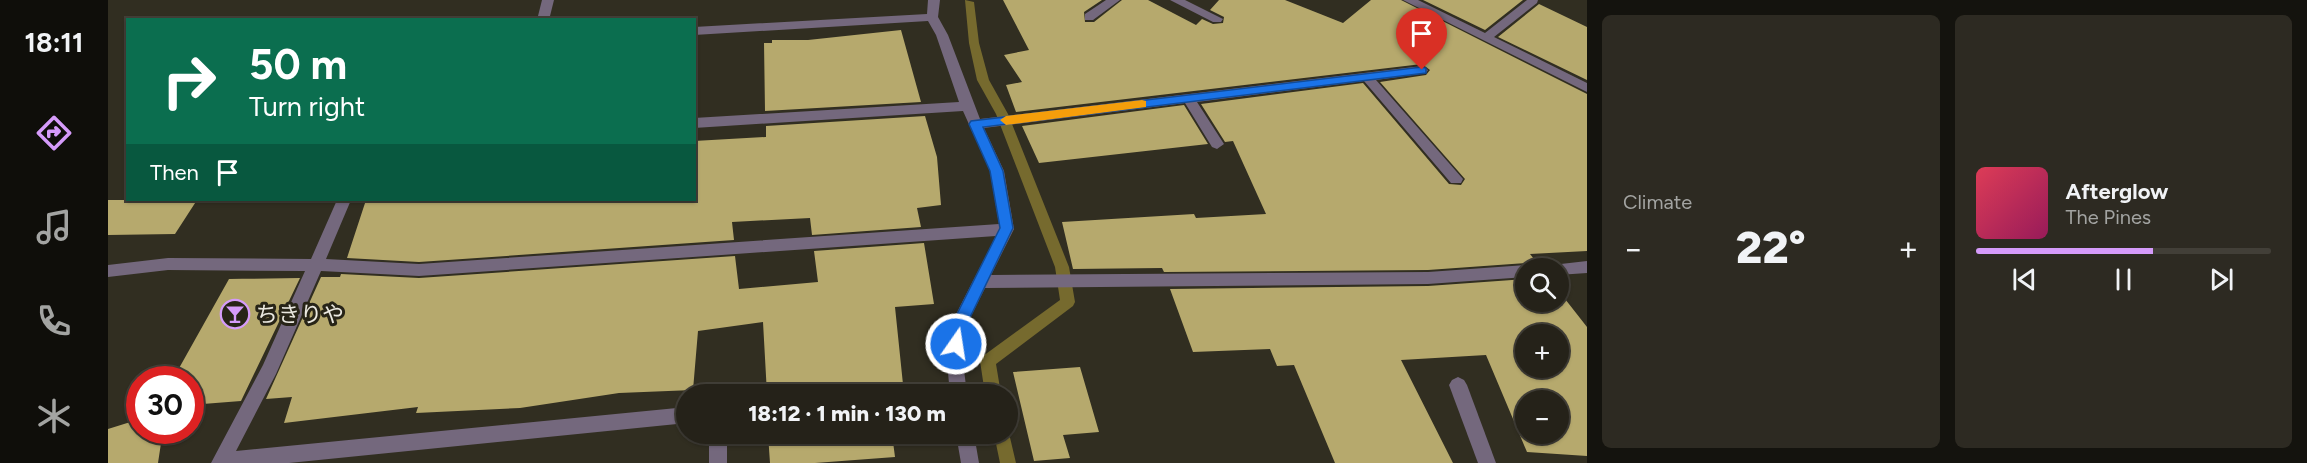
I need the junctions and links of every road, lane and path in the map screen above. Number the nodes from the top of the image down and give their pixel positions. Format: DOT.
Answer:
graph roads {
  1 [pos="548,0"];
  2 [pos="934,0"];
  3 [pos="1114,0"];
  4 [pos="1176,0"];
  5 [pos="1408,0"];
  6 [pos="1533,1"];
  7 [pos="932,16"];
  8 [pos="1089,17"];
  9 [pos="544,18"];
  10 [pos="1217,19"];
  11 [pos="696,31"];
  12 [pos="1486,38"];
  13 [pos="1422,70"];
  14 [pos="1367,77"];
  15 [pos="1587,88"];
  16 [pos="1188,98"];
  17 [pos="967,105"];
  18 [pos="696,123"];
  19 [pos="982,123"];
  20 [pos="1217,144"];
  21 [pos="1456,179"];
  22 [pos="344,201"];
  23 [pos="1007,228"];
  24 [pos="316,265"];
  25 [pos="1587,267"];
  26 [pos="1569,268"];
  27 [pos="108,271"];
  28 [pos="1515,272"];
  29 [pos="979,282"];
  30 [pos="957,384"];
  31 [pos="1458,386"];
  32 [pos="676,416"];
  33 [pos="718,444"];
  34 [pos="967,444"];
  35 [pos="220,462"];
  36 [pos="718,463"];
  37 [pos="970,463"];
  38 [pos="1487,463"];
  1 -- 9 [label="street"];
  2 -- 7 [label="street"];
  3 -- 8 [label="street"];
  4 -- 10 [label="street"];
  5 -- 12 [label="street"];
  6 -- 12 [label="street"];
  7 -- 11 [label="street"];
  7 -- 17 [label="street"];
  12 -- 15 [label="street"];
  13 -- 14 [label="street"];
  14 -- 16 [label="street"];
  14 -- 21 [label="street"];
  16 -- 19 [label="street"];
  16 -- 20 [label="street"];
  17 -- 18 [label="street"];
  17 -- 19 [label="street"];
  19 -- 23 [label="street"];
  22 -- 24 [label="street"];
  23 -- 24 [label="street"];
  23 -- 29 [label="street"];
  24 -- 27 [label="street"];
  24 -- 35 [label="street"];
  25 -- 26 [label="street"];
  28 -- 29 [label="street"];
  29 -- 30 [label="street"];
  31 -- 38 [label="street"];
  32 -- 35 [label="street"];
  33 -- 36 [label="street"];
  34 -- 37 [label="street"];
}
